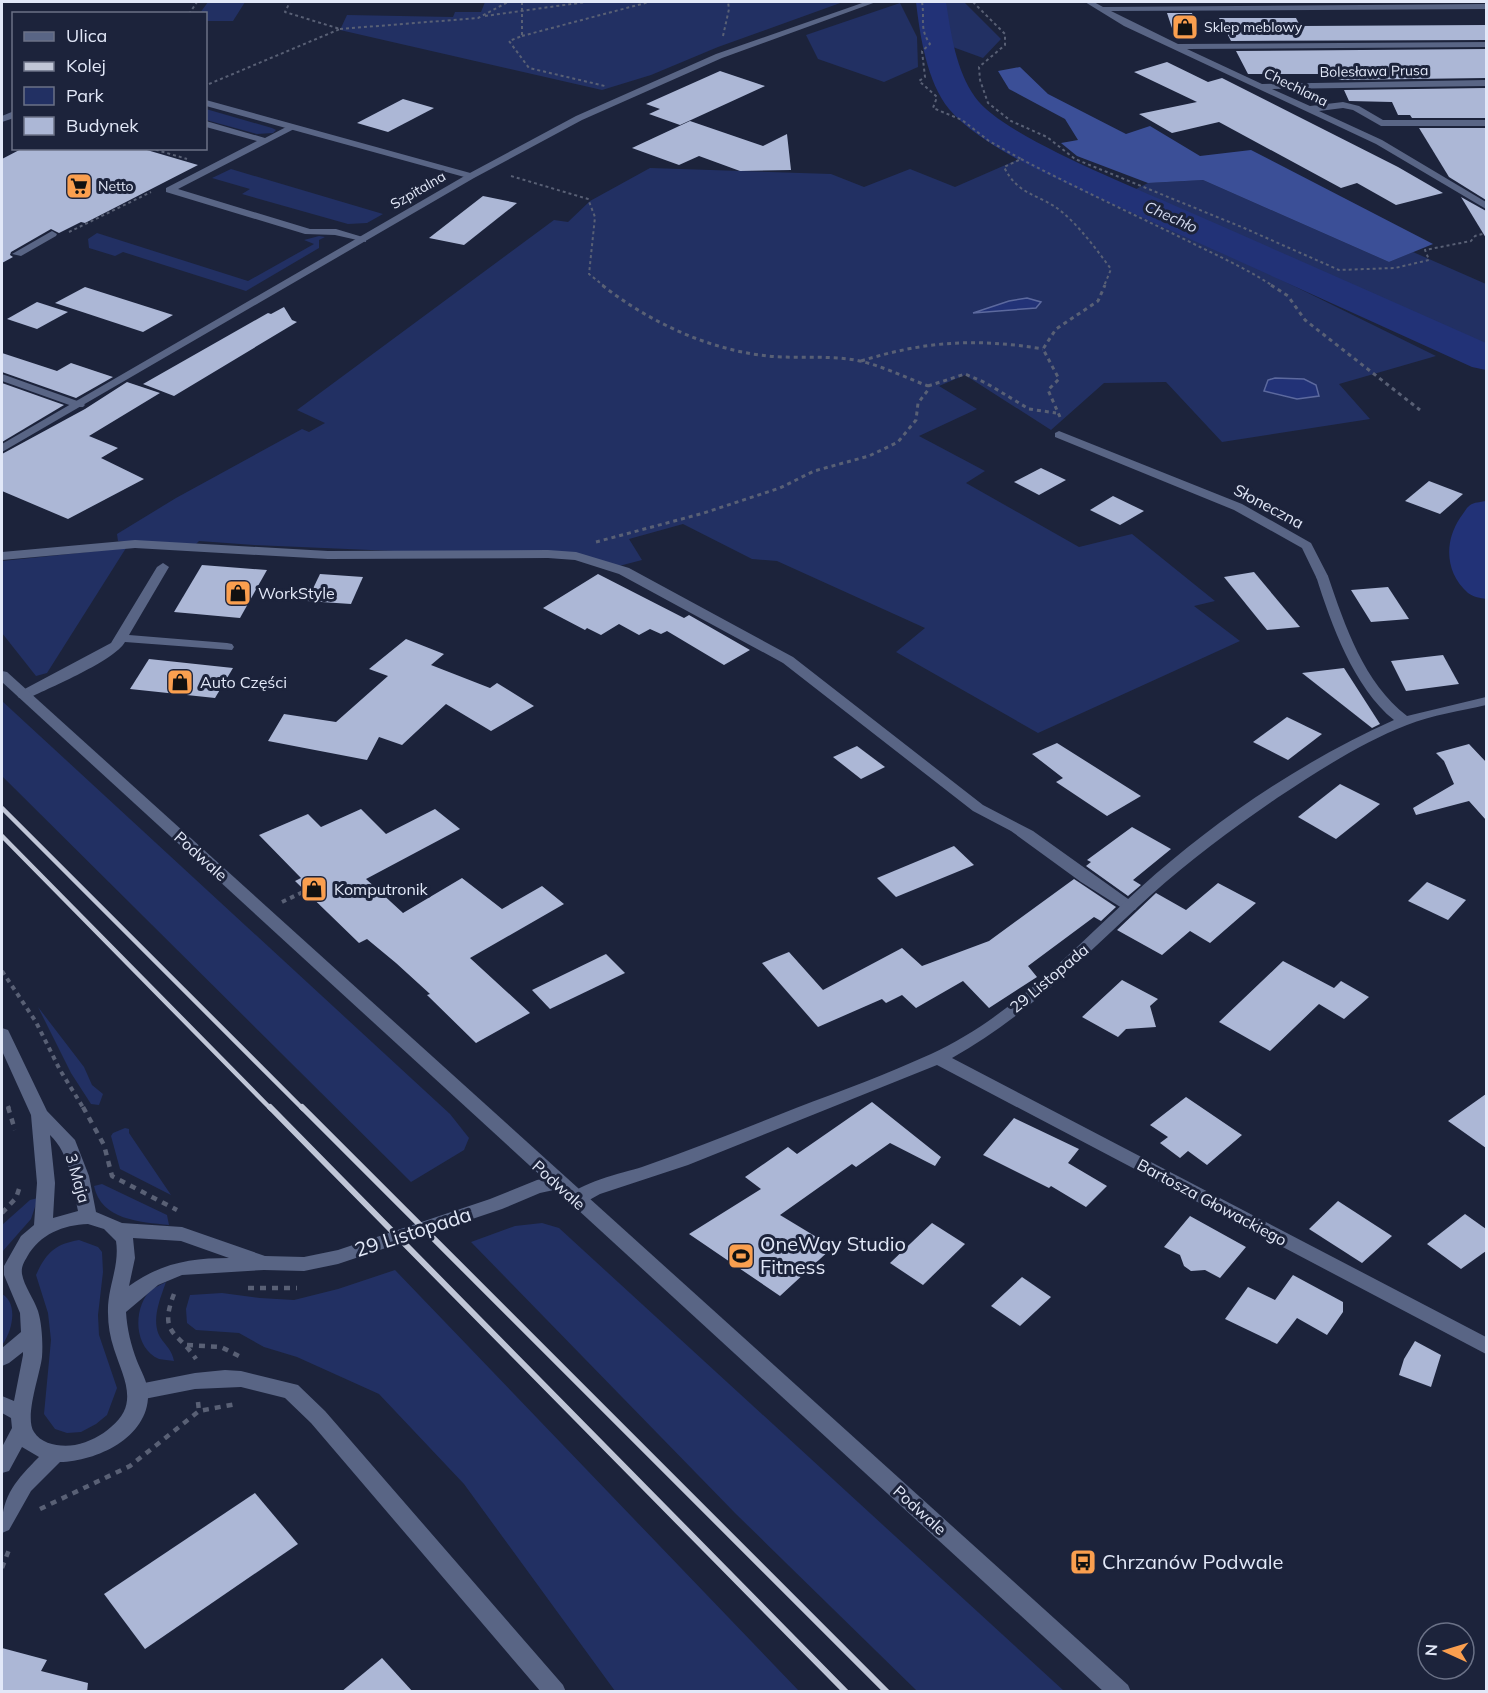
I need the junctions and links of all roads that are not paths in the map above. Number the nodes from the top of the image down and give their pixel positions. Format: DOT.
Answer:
graph roads {
  1 [pos="872,2"];
  2 [pos="1089,2"];
  3 [pos="1486,4"];
  4 [pos="1098,8"];
  5 [pos="1486,44"];
  6 [pos="1177,46"];
  7 [pos="1486,83"];
  8 [pos="1262,86"];
  9 [pos="207,103"];
  10 [pos="1309,109"];
  11 [pos="1486,123"];
  12 [pos="207,124"];
  13 [pos="291,128"];
  14 [pos="266,141"];
  15 [pos="471,176"];
  16 [pos="1486,207"];
  17 [pos="52,234"];
  18 [pos="362,240"];
  19 [pos="17,254"];
  20 [pos="2,377"];
  21 [pos="79,405"];
  22 [pos="1059,435"];
  23 [pos="2,449"];
  24 [pos="2,556"];
  25 [pos="163,567"];
  26 [pos="122,638"];
  27 [pos="227,647"];
  28 [pos="2,675"];
  29 [pos="24,695"];
  30 [pos="1486,701"];
  31 [pos="1404,721"];
  32 [pos="1131,906"];
  33 [pos="2,1034"];
  34 [pos="938,1058"];
  35 [pos="40,1115"];
  36 [pos="557,1183"];
  37 [pos="576,1199"];
  38 [pos="88,1217"];
  39 [pos="43,1228"];
  40 [pos="118,1230"];
  41 [pos="265,1263"];
  42 [pos="7,1275"];
  43 [pos="117,1308"];
  44 [pos="31,1335"];
  45 [pos="1486,1346"];
  46 [pos="2,1358"];
  47 [pos="139,1392"];
  48 [pos="2,1404"];
  49 [pos="21,1421"];
  50 [pos="55,1454"];
  51 [pos="2,1465"];
  52 [pos="8,1531"];
  53 [pos="555,1692"];
  54 [pos="1120,1692"];
  1 -- 15 [label="street, Szpitalna"];
  2 -- 4 [label="street, Chechlana"];
  3 -- 4 [label="street"];
  4 -- 6 [label="street, Chechlana"];
  5 -- 6 [label="street"];
  6 -- 8 [label="street, Chechlana"];
  7 -- 8 [label="street, Bolesława Prusa"];
  8 -- 10 [label="street, Chechlana"];
  9 -- 13 [label="street"];
  10 -- 11 [label="street"];
  10 -- 16 [label="street, Chechlana"];
  12 -- 14 [label="street"];
  13 -- 14 [label="street"];
  13 -- 15 [label="street"];
  14 -- 18 [label="street"];
  15 -- 18 [label="street, Szpitalna"];
  17 -- 19 [label="street"];
  18 -- 21 [label="street, Szpitalna"];
  20 -- 21 [label="street"];
  21 -- 23 [label="street, Szpitalna"];
  22 -- 31 [label="street, Słoneczna"];
  24 -- 32 [label="street"];
  25 -- 26 [label="street"];
  26 -- 27 [label="street"];
  26 -- 29 [label="street"];
  28 -- 29 [label="street, Podwale"];
  29 -- 36 [label="street, Podwale"];
  30 -- 31 [label="street, 29 Listopada"];
  31 -- 32 [label="street, 29 Listopada"];
  32 -- 34 [label="street, 29 Listopada"];
  33 -- 35 [label="street, 3 Maja"];
  34 -- 37 [label="street, 29 Listopada"];
  34 -- 45 [label="street, Bartosza Głowackiego"];
  35 -- 38 [label="street, 3 Maja"];
  35 -- 39 [label="street, 3 Maja"];
  36 -- 37 [label="street, Podwale"];
  36 -- 41 [label="street, 29 Listopada"];
  37 -- 54 [label="street, Podwale"];
  38 -- 39 [label="street"];
  38 -- 40 [label="street"];
  39 -- 42 [label="street"];
  40 -- 41 [label="street, 29 Listopada"];
  40 -- 43 [label="street"];
  41 -- 43 [label="street, 29 Listopada"];
  42 -- 44 [label="street"];
  43 -- 47 [label="street"];
  44 -- 46 [label="street"];
  44 -- 49 [label="street"];
  47 -- 50 [label="street"];
  47 -- 53 [label="street"];
  48 -- 49 [label="street"];
  49 -- 50 [label="street"];
  49 -- 51 [label="street"];
  50 -- 52 [label="street"];
}
